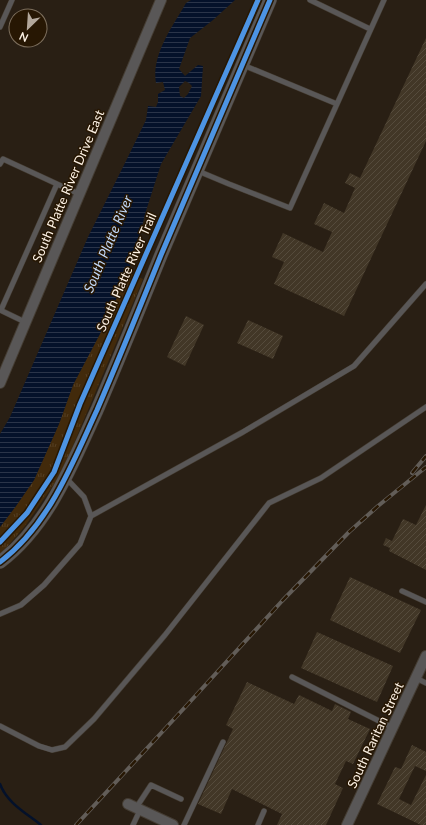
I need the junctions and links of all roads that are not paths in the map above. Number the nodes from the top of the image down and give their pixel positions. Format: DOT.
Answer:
graph roads {
  1 [pos="12,0"];
  2 [pos="161,0"];
  3 [pos="270,0"];
  4 [pos="310,0"];
  5 [pos="384,0"];
  6 [pos="0,27"];
  7 [pos="370,29"];
  8 [pos="242,65"];
  9 [pos="337,104"];
  10 [pos="1,160"];
  11 [pos="197,170"];
  12 [pos="57,184"];
  13 [pos="79,194"];
  14 [pos="426,284"];
  15 [pos="1,310"];
  16 [pos="25,322"];
  17 [pos="0,382"];
  18 [pos="426,407"];
  19 [pos="66,478"];
  20 [pos="91,516"];
  21 [pos="0,562"];
  22 [pos="402,591"];
  23 [pos="426,602"];
  24 [pos="0,614"];
  25 [pos="426,656"];
  26 [pos="292,678"];
  27 [pos="416,678"];
  28 [pos="426,683"];
  29 [pos="0,726"];
  30 [pos="392,728"];
  31 [pos="223,742"];
  32 [pos="181,799"];
  33 [pos="135,807"];
  34 [pos="264,811"];
  35 [pos="133,825"];
  36 [pos="173,825"];
  37 [pos="184,825"];
  38 [pos="258,825"];
  39 [pos="347,825"];
  1 -- 6 [label="lane"];
  2 -- 13 [label="street, South Platte River Drive East"];
  3 -- 8 [label="street"];
  4 -- 7 [label="lane"];
  5 -- 7 [label="lane"];
  7 -- 9 [label="lane"];
  8 -- 9 [label="lane"];
  8 -- 11 [label="street"];
  9 -- 11 [label="lane"];
  10 -- 12 [label="lane"];
  11 -- 19 [label="street"];
  12 -- 13 [label="lane"];
  12 -- 15 [label="lane"];
  13 -- 16 [label="street, South Platte River Drive East"];
  14 -- 20 [label="lane"];
  15 -- 16 [label="lane"];
  16 -- 17 [label="street, South Platte River Drive East"];
  18 -- 29 [label="lane"];
  19 -- 20 [label="lane"];
  19 -- 21 [label="street"];
  20 -- 24 [label="lane"];
  22 -- 23 [label="lane"];
  25 -- 27 [label="street, South Raritan Street"];
  26 -- 30 [label="lane"];
  27 -- 28 [label="lane"];
  27 -- 30 [label="street, South Raritan Street"];
  30 -- 39 [label="street, South Raritan Street"];
  31 -- 37 [label="lane"];
  32 -- 33 [label="lane"];
  33 -- 35 [label="lane"];
  33 -- 36 [label="street"];
  34 -- 38 [label="lane"];
}
